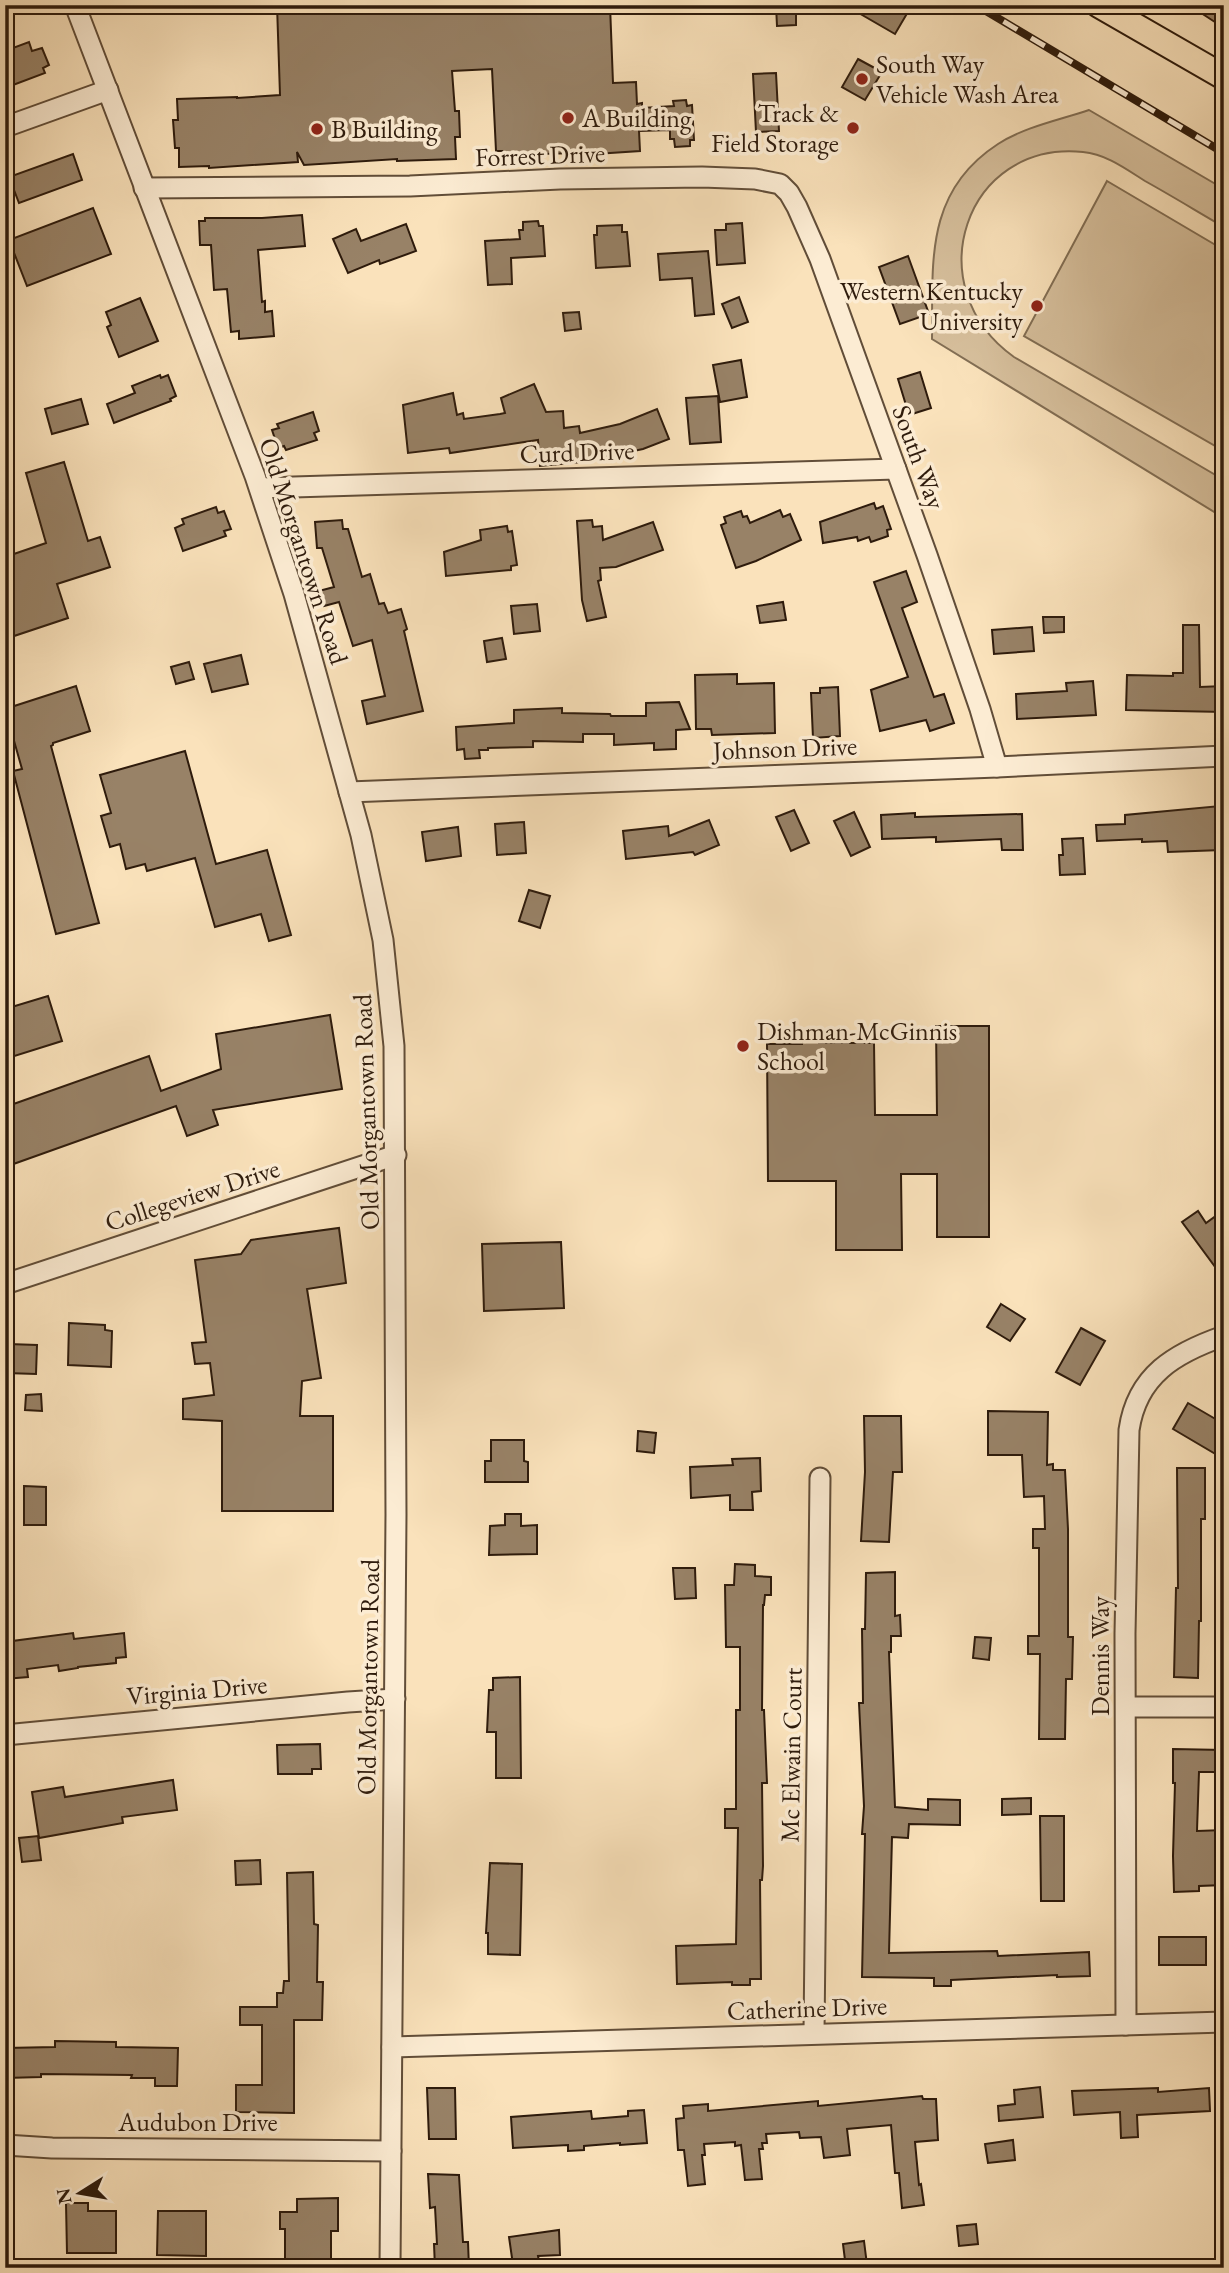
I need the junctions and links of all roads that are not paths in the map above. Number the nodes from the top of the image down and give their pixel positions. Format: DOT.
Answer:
graph roads {
  1 [pos="75,5"];
  2 [pos="1099,5"];
  3 [pos="1224,77"];
  4 [pos="108,90"];
  5 [pos="5,127"];
  6 [pos="769,180"];
  7 [pos="144,188"];
  8 [pos="896,469"];
  9 [pos="260,488"];
  10 [pos="1224,756"];
  11 [pos="996,767"];
  12 [pos="349,792"];
  13 [pos="396,1155"];
  14 [pos="5,1284"];
  15 [pos="1224,1336"];
  16 [pos="820,1478"];
  17 [pos="394,1699"];
  18 [pos="1127,1707"];
  19 [pos="1224,1707"];
  20 [pos="5,1735"];
  21 [pos="1224,2022"];
  22 [pos="1126,2025"];
  23 [pos="814,2033"];
  24 [pos="392,2048"];
  25 [pos="5,2146"];
  26 [pos="391,2151"];
  27 [pos="390,2268"];
  1 -- 4 [label="street, Old Morgantown Road"];
  2 -- 3 [label="main road"];
  4 -- 5 [label="street"];
  4 -- 7 [label="street, Old Morgantown Road"];
  6 -- 7 [label="street, Forrest Drive"];
  6 -- 8 [label="street, South Way"];
  7 -- 9 [label="street, Old Morgantown Road"];
  8 -- 9 [label="street, Curd Drive"];
  8 -- 11 [label="street, South Way"];
  9 -- 12 [label="street, Old Morgantown Road"];
  10 -- 11 [label="street, Johnson Drive"];
  11 -- 12 [label="street, Johnson Drive"];
  12 -- 13 [label="street, Old Morgantown Road"];
  13 -- 14 [label="street, Collegeview Drive"];
  13 -- 17 [label="street, Old Morgantown Road"];
  15 -- 18 [label="street, Dennis Way"];
  16 -- 23 [label="street, Mc Elwain Court"];
  17 -- 20 [label="street, Virginia Drive"];
  17 -- 24 [label="street, Old Morgantown Road"];
  18 -- 19 [label="street"];
  18 -- 22 [label="street, Dennis Way"];
  21 -- 22 [label="street, Catherine Drive"];
  22 -- 23 [label="street, Catherine Drive"];
  23 -- 24 [label="street, Catherine Drive"];
  24 -- 26 [label="street, Old Morgantown Road"];
  25 -- 26 [label="street, Audubon Drive"];
  26 -- 27 [label="street, Old Morgantown Road"];
}
